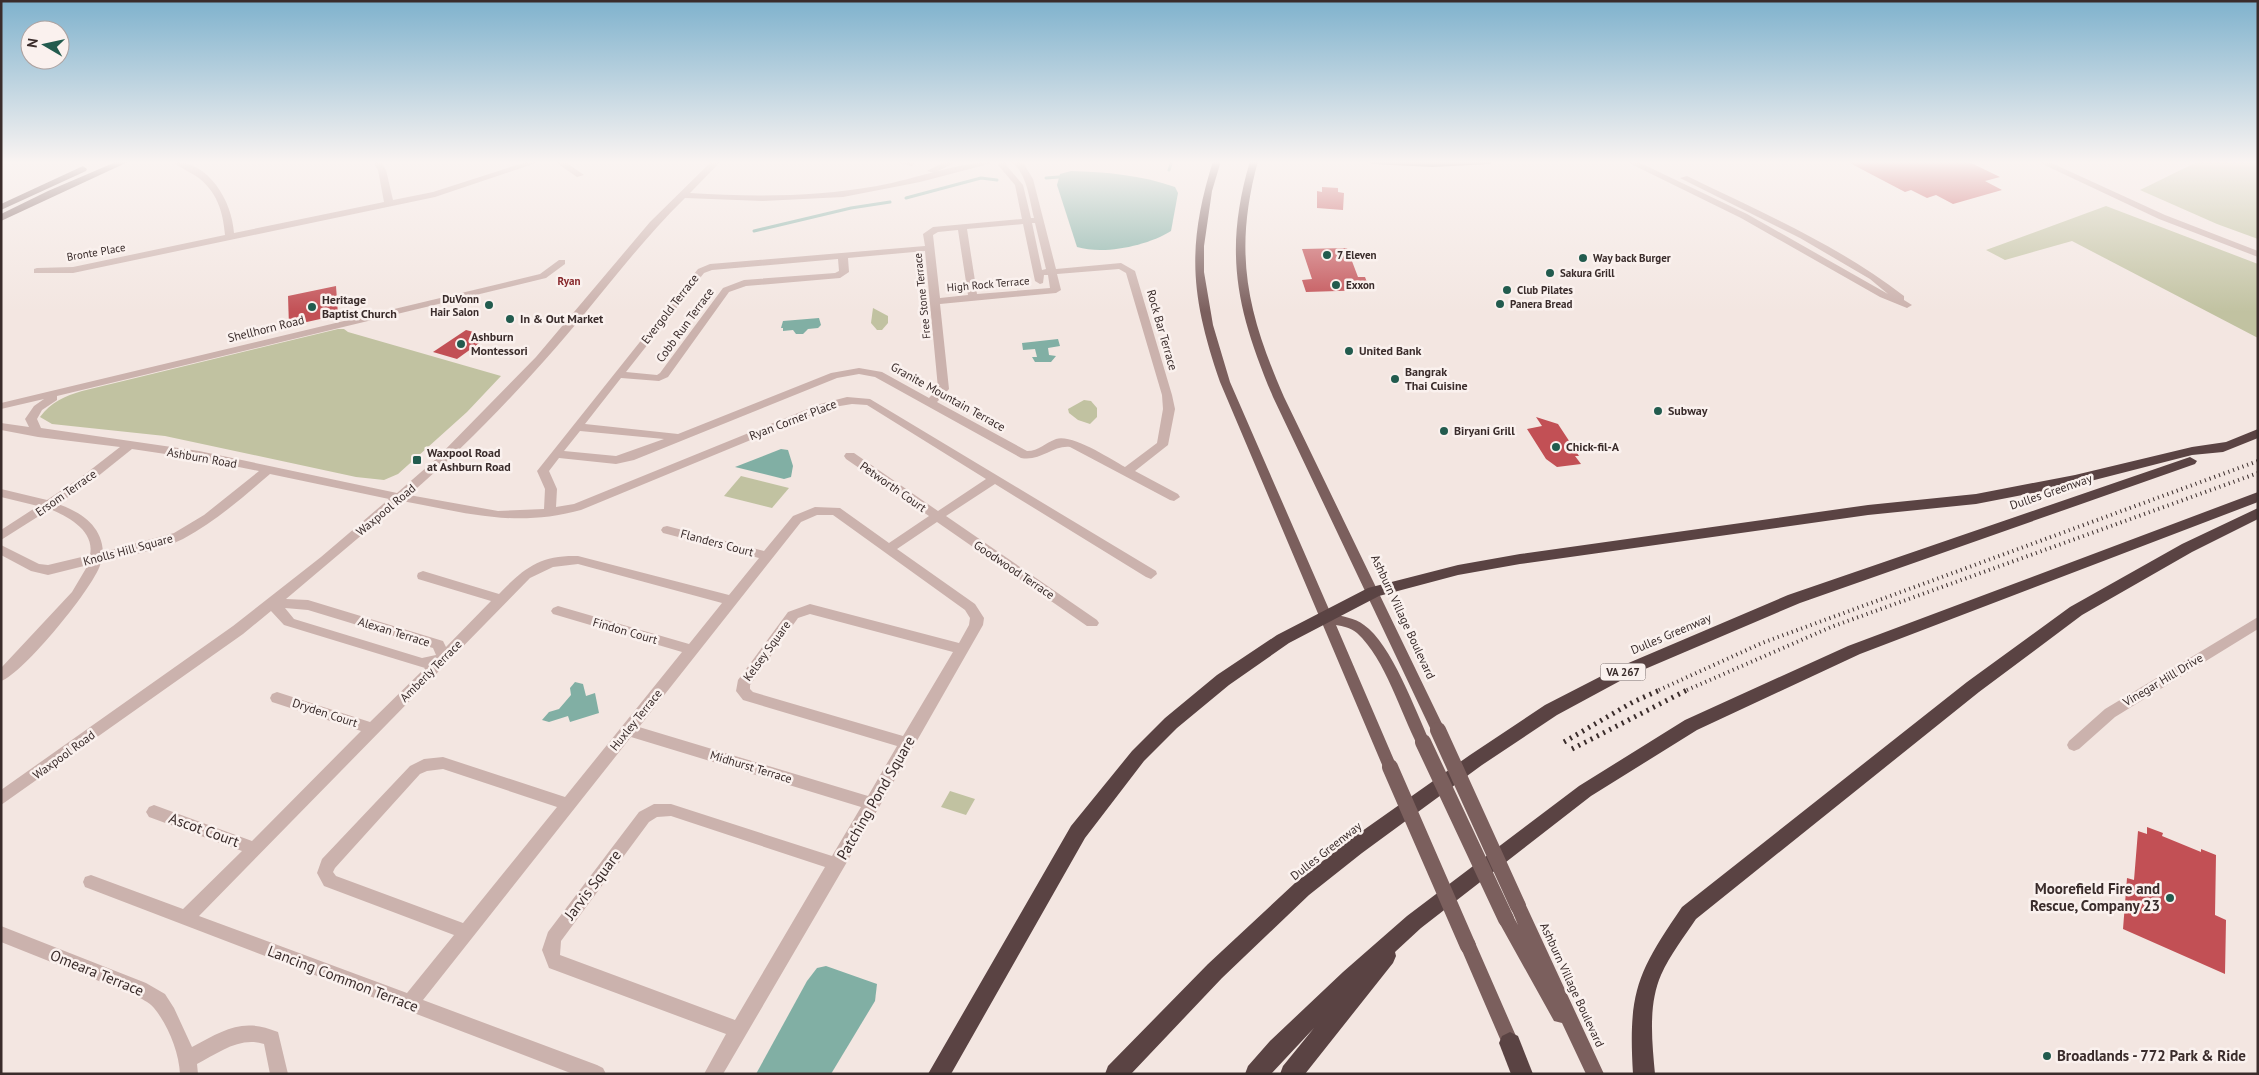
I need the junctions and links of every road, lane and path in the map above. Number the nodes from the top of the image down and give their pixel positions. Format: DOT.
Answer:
graph roads {
  1 [pos="15,211"];
  2 [pos="227,211"];
  3 [pos="355,211"];
  4 [pos="668,211"];
  5 [pos="1024,211"];
  6 [pos="1036,211"];
  7 [pos="1203,211"];
  8 [pos="1242,211"];
  9 [pos="1734,211"];
  10 [pos="1755,211"];
  11 [pos="2149,211"];
  12 [pos="1,218"];
  13 [pos="1038,220"];
  14 [pos="1026,221"];
  15 [pos="962,227"];
  16 [pos="230,238"];
  17 [pos="930,248"];
  18 [pos="2258,254"];
  19 [pos="843,256"];
  20 [pos="562,262"];
  21 [pos="37,271"];
  22 [pos="1051,272"];
  23 [pos="1038,273"];
  24 [pos="1042,291"];
  25 [pos="973,298"];
  26 [pos="935,301"];
  27 [pos="619,375"];
  28 [pos="61,393"];
  29 [pos="930,402"];
  30 [pos="1,406"];
  31 [pos="1,426"];
  32 [pos="577,427"];
  33 [pos="38,433"];
  34 [pos="2258,433"];
  35 [pos="679,437"];
  36 [pos="2232,445"];
  37 [pos="128,446"];
  38 [pos="556,454"];
  39 [pos="850,456"];
  40 [pos="268,470"];
  41 [pos="1126,472"];
  42 [pos="994,479"];
  43 [pos="1,493"];
  44 [pos="402,496"];
  45 [pos="1174,497"];
  46 [pos="2258,497"];
  47 [pos="48,506"];
  48 [pos="550,513"];
  49 [pos="2258,513"];
  50 [pos="937,517"];
  51 [pos="667,530"];
  52 [pos="1,536"];
  53 [pos="1,549"];
  54 [pos="888,549"];
  55 [pos="767,556"];
  56 [pos="96,558"];
  57 [pos="1151,574"];
  58 [pos="422,576"];
  59 [pos="1374,592"];
  60 [pos="501,599"];
  61 [pos="732,601"];
  62 [pos="272,603"];
  63 [pos="558,612"];
  64 [pos="1325,618"];
  65 [pos="2258,622"];
  66 [pos="1092,623"];
  67 [pos="963,649"];
  68 [pos="692,650"];
  69 [pos="444,658"];
  70 [pos="1,676"];
  71 [pos="277,698"];
  72 [pos="373,729"];
  73 [pos="628,730"];
  74 [pos="908,743"];
  75 [pos="2074,745"];
  76 [pos="1,799"];
  77 [pos="873,804"];
  78 [pos="569,805"];
  79 [pos="154,812"];
  80 [pos="255,849"];
  81 [pos="837,864"];
  82 [pos="91,882"];
  83 [pos="1512,913"];
  84 [pos="185,919"];
  85 [pos="1414,922"];
  86 [pos="467,932"];
  87 [pos="1,934"];
  88 [pos="410,1004"];
  89 [pos="740,1031"];
  90 [pos="1510,1043"];
  91 [pos="188,1066"];
  92 [pos="279,1074"];
  93 [pos="597,1074"];
  94 [pos="713,1074"];
  95 [pos="939,1074"];
  96 [pos="1116,1074"];
  97 [pos="1256,1074"];
  98 [pos="1292,1074"];
  99 [pos="1524,1074"];
  100 [pos="1594,1074"];
  101 [pos="1644,1074"];
  1 -- 12 [label="main road"];
  2 -- 16 [label="street"];
  3 -- 16 [label="street, Bronte Place"];
  4 -- 44 [label="street, Waxpool Road"];
  5 -- 14 [label="street, High Rock Terrace"];
  6 -- 13 [label="street, High Rock Terrace"];
  7 -- 64 [label="main road"];
  8 -- 59 [label="main road, Ashburn Village Boulevard"];
  9 -- 10 [label="street"];
  11 -- 18 [label="street"];
  13 -- 14 [label="street, Free Stone Terrace"];
  13 -- 22 [label="street, High Rock Terrace"];
  14 -- 15 [label="street, Free Stone Terrace"];
  14 -- 23 [label="street, High Rock Terrace"];
  15 -- 17 [label="street, Free Stone Terrace"];
  15 -- 25 [label="street"];
  16 -- 21 [label="street, Bronte Place"];
  17 -- 19 [label="street, Evergold Terrace"];
  17 -- 26 [label="street, Free Stone Terrace"];
  19 -- 27 [label="street, Evergold Terrace"];
  19 -- 27 [label="street, Cobb Run Terrace"];
  20 -- 28 [label="street, Shellhorn Road"];
  22 -- 23 [label="street, Rock Bar Terrace"];
  22 -- 24 [label="street, High Rock Terrace"];
  22 -- 41 [label="street, Rock Bar Terrace"];
  23 -- 24 [label="street, High Rock Terrace"];
  24 -- 25 [label="street, High Rock Terrace"];
  25 -- 26 [label="street, High Rock Terrace"];
  26 -- 29 [label="street, Free Stone Terrace"];
  27 -- 32 [label="street, Evergold Terrace"];
  28 -- 30 [label="street, Shellhorn Road"];
  28 -- 33 [label="street"];
  29 -- 35 [label="street, Granite Mountain Terrace"];
  29 -- 41 [label="street, Granite Mountain Terrace"];
  31 -- 33 [label="street, Ashburn Road"];
  32 -- 35 [label="street"];
  32 -- 38 [label="street, Evergold Terrace"];
  33 -- 37 [label="street, Ashburn Road"];
  34 -- 36 [label="highway, Dulles Greenway / VA 267"];
  35 -- 38 [label="street, Granite Mountain Terrace"];
  36 -- 59 [label="highway"];
  36 -- 96 [label="highway, Dulles Greenway / VA 267"];
  37 -- 40 [label="street, Ashburn Road"];
  37 -- 47 [label="street, Ersom Terrace"];
  38 -- 48 [label="street, Evergold Terrace"];
  39 -- 50 [label="street, Petworth Court"];
  40 -- 44 [label="street, Ashburn Road"];
  40 -- 56 [label="street, Knolls Hill Square"];
  41 -- 45 [label="street, Granite Mountain Terrace"];
  42 -- 48 [label="street, Ryan Corner Place"];
  42 -- 50 [label="street"];
  42 -- 57 [label="street, Ryan Corner Place"];
  43 -- 47 [label="street"];
  44 -- 48 [label="street, Ryan Corner Place"];
  44 -- 62 [label="street, Waxpool Road"];
  46 -- 85 [label="highway"];
  47 -- 52 [label="street, Ersom Terrace"];
  47 -- 56 [label="street"];
  49 -- 101 [label="highway"];
  50 -- 54 [label="street"];
  50 -- 66 [label="street, Goodwood Terrace"];
  51 -- 55 [label="street, Flanders Court"];
  53 -- 56 [label="street, Knolls Hill Square"];
  54 -- 55 [label="street, Huxley Terrace"];
  54 -- 67 [label="street, Patching Pond Square"];
  55 -- 61 [label="street, Huxley Terrace"];
  56 -- 70 [label="street"];
  58 -- 60 [label="street"];
  59 -- 64 [label="highway"];
  59 -- 83 [label="main road, Ashburn Village Boulevard, bridge"];
  60 -- 61 [label="street, Amberly Terrace"];
  60 -- 69 [label="street, Amberly Terrace"];
  61 -- 68 [label="street, Huxley Terrace"];
  62 -- 69 [label="street, Alexan Terrace"];
  62 -- 69 [label="street, Alexan Terrace"];
  62 -- 76 [label="street, Waxpool Road"];
  63 -- 68 [label="street, Findon Court"];
  64 -- 83 [label="main road, bridge"];
  64 -- 90 [label="main road, bridge"];
  64 -- 95 [label="highway"];
  65 -- 75 [label="street, Vinegar Hill Drive"];
  67 -- 74 [label="street, Patching Pond Square"];
  67 -- 74 [label="street, Kelsey Square"];
  68 -- 73 [label="street, Huxley Terrace"];
  69 -- 72 [label="street, Amberly Terrace"];
  71 -- 72 [label="street, Dryden Court"];
  72 -- 80 [label="street, Amberly Terrace"];
  73 -- 77 [label="street, Midhurst Terrace"];
  73 -- 78 [label="street, Huxley Terrace"];
  74 -- 77 [label="street, Patching Pond Square"];
  77 -- 81 [label="street, Patching Pond Square"];
  78 -- 86 [label="street, Huxley Terrace"];
  78 -- 86 [label="street"];
  79 -- 80 [label="street, Ascot Court"];
  80 -- 84 [label="street, Amberly Terrace"];
  81 -- 89 [label="street, Patching Pond Square"];
  81 -- 89 [label="street, Jarvis Square"];
  82 -- 84 [label="street, Lancing Common Terrace"];
  83 -- 100 [label="main road"];
  84 -- 88 [label="street, Lancing Common Terrace"];
  85 -- 97 [label="highway"];
  85 -- 98 [label="highway"];
  86 -- 88 [label="street, Huxley Terrace"];
  87 -- 91 [label="street, Omeara Terrace"];
  88 -- 93 [label="street, Lancing Common Terrace"];
  89 -- 94 [label="street, Patching Pond Square"];
  90 -- 99 [label="highway"];
  91 -- 92 [label="street, Omeara Terrace"];
}
